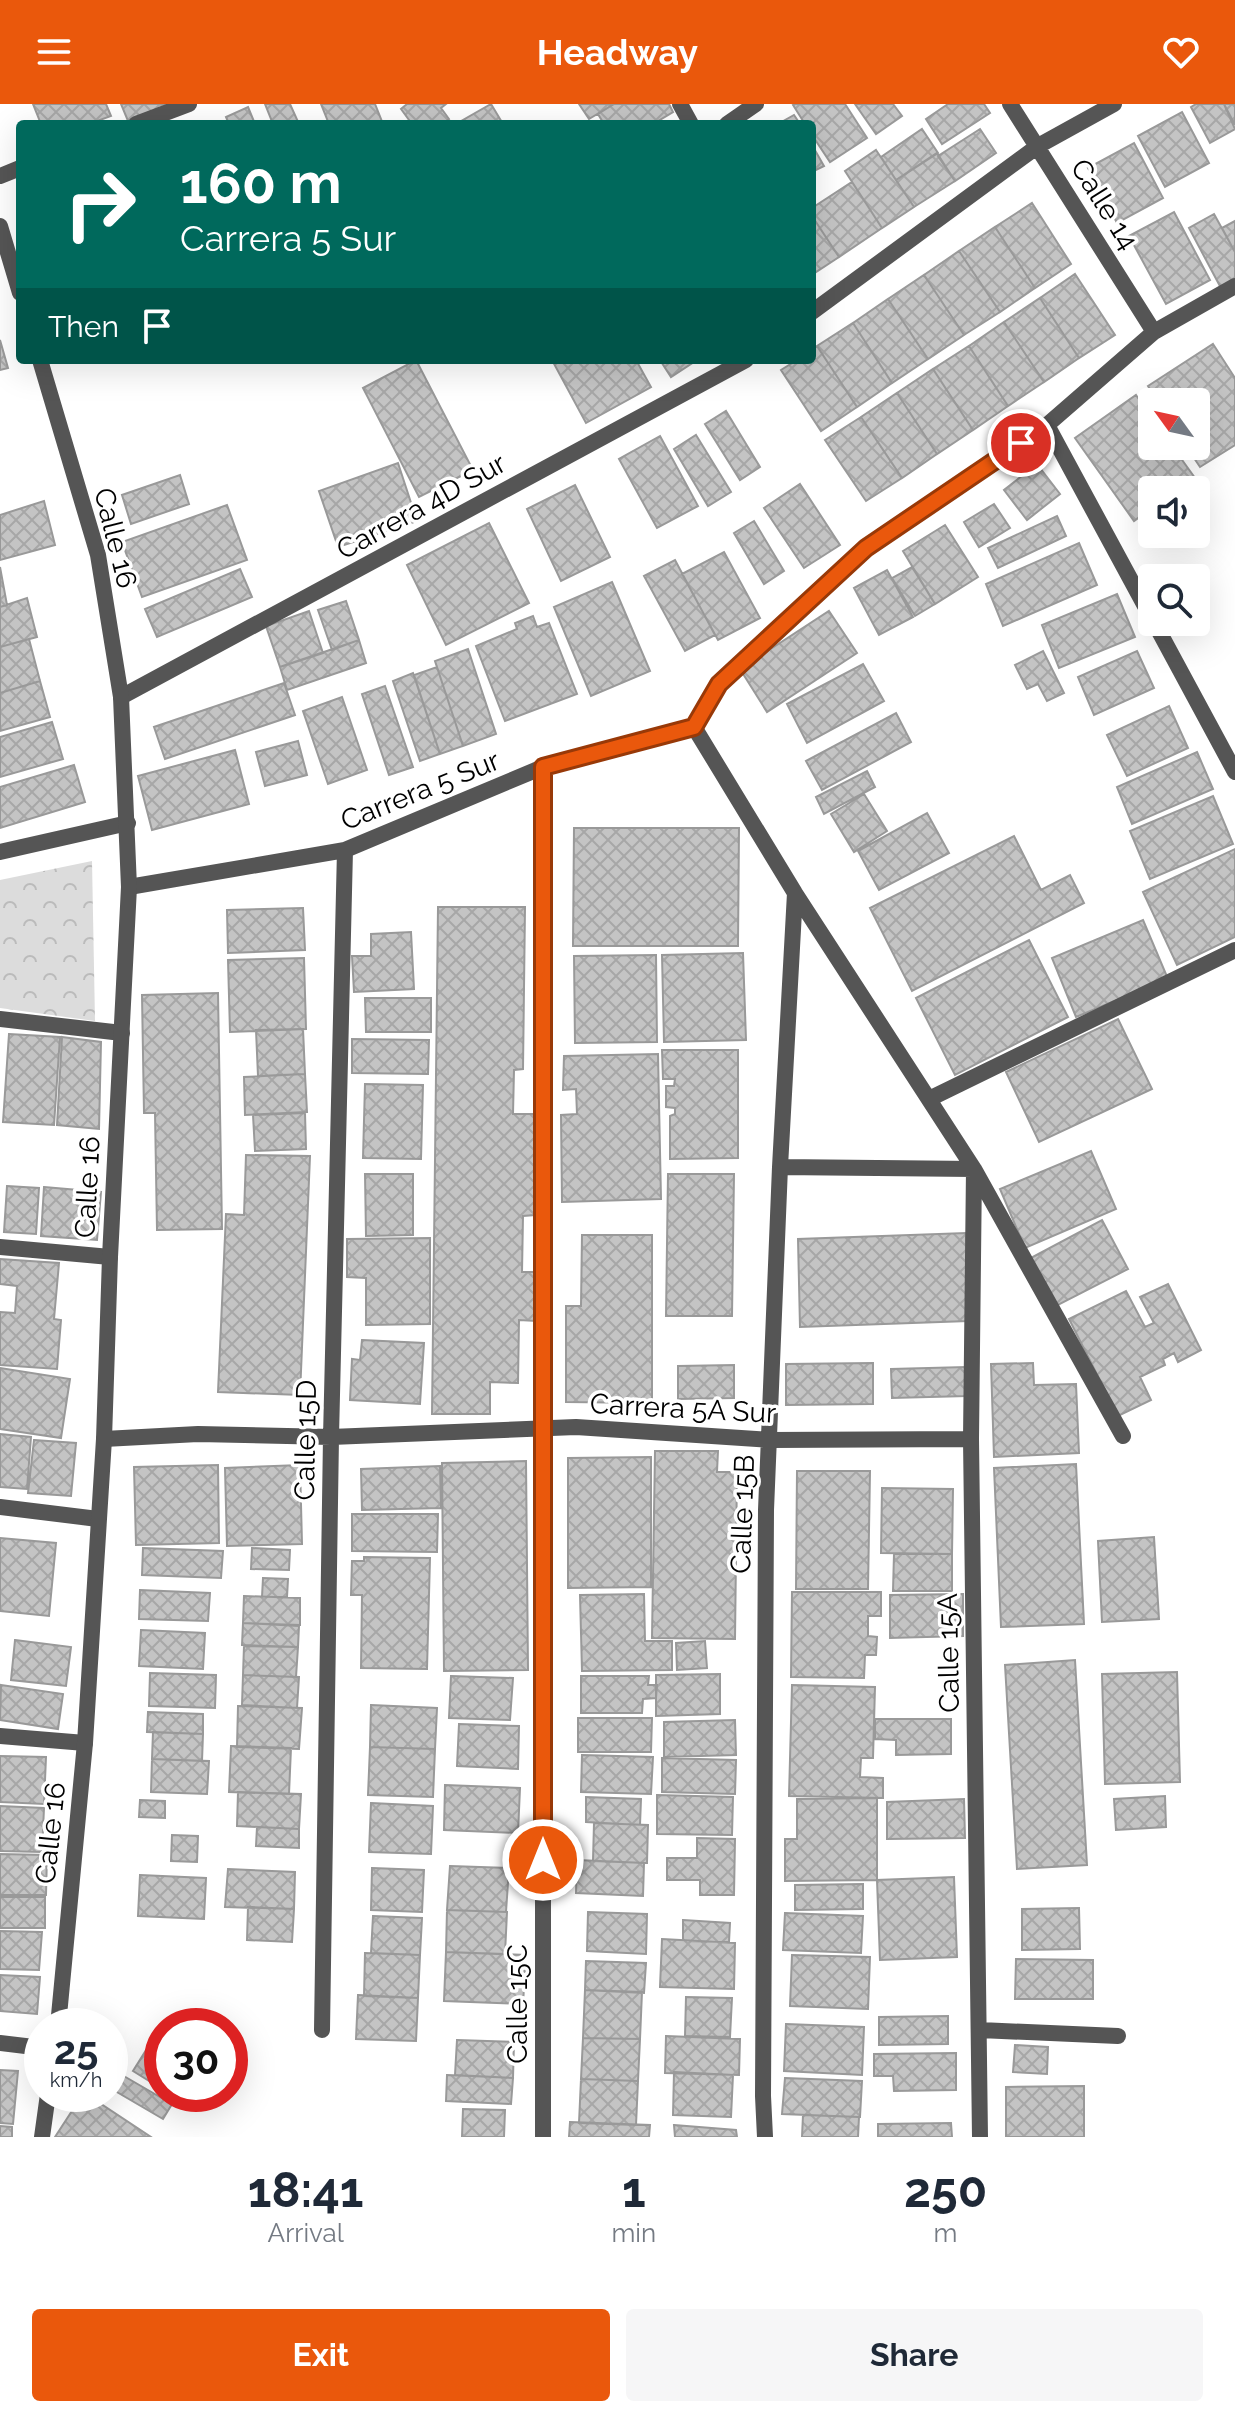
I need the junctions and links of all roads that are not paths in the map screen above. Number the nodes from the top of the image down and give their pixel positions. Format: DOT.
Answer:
graph roads {
  1 [pos="189,104"];
  2 [pos="756,104"];
  3 [pos="1010,104"];
  4 [pos="1114,104"];
  5 [pos="147,120"];
  6 [pos="733,120"];
  7 [pos="1038,146"];
  8 [pos="0,226"];
  9 [pos="16,280"];
  10 [pos="1235,286"];
  11 [pos="816,309"];
  12 [pos="1154,332"];
  13 [pos="41,364"];
  14 [pos="739,364"];
  15 [pos="1047,425"];
  16 [pos="1138,592"];
  17 [pos="1162,636"];
  18 [pos="121,697"];
  19 [pos="694,727"];
  20 [pos="543,767"];
  21 [pos="1235,772"];
  22 [pos="128,823"];
  23 [pos="345,850"];
  24 [pos="0,852"];
  25 [pos="129,887"];
  26 [pos="795,893"];
  27 [pos="1235,950"];
  28 [pos="0,1019"];
  29 [pos="122,1033"];
  30 [pos="929,1099"];
  31 [pos="780,1167"];
  32 [pos="974,1169"];
  33 [pos="0,1247"];
  34 [pos="110,1257"];
  35 [pos="542,1428"];
  36 [pos="1123,1436"];
  37 [pos="331,1437"];
  38 [pos="104,1439"];
  39 [pos="971,1439"];
  40 [pos="770,1440"];
  41 [pos="0,1507"];
  42 [pos="98,1519"];
  43 [pos="0,1736"];
  44 [pos="85,1743"];
  45 [pos="60,2008"];
  46 [pos="322,2030"];
  47 [pos="980,2030"];
  48 [pos="1118,2036"];
  49 [pos="0,2043"];
  50 [pos="24,2046"];
  51 [pos="45,2112"];
  52 [pos="42,2137"];
  53 [pos="543,2137"];
  54 [pos="765,2137"];
  55 [pos="980,2137"];
  1 -- 5 [label="street"];
  2 -- 6 [label="street"];
  3 -- 7 [label="street, Calle 14"];
  4 -- 7 [label="street"];
  7 -- 11 [label="street"];
  7 -- 12 [label="street, Calle 14"];
  8 -- 9 [label="street"];
  10 -- 12 [label="street"];
  12 -- 15 [label="street"];
  13 -- 18 [label="street, Calle 16"];
  14 -- 18 [label="street, Carrera 4D Sur"];
  15 -- 16 [label="street"];
  15 -- 19 [label="street"];
  17 -- 21 [label="street"];
  18 -- 22 [label="street, Calle 16"];
  19 -- 20 [label="street, Carrera 5 Sur"];
  19 -- 26 [label="street"];
  20 -- 23 [label="street, Carrera 5 Sur"];
  20 -- 35 [label="street, Calle 15C"];
  22 -- 24 [label="street"];
  22 -- 25 [label="street, Calle 16"];
  23 -- 25 [label="street, Carrera 5 Sur"];
  23 -- 37 [label="street, Calle 15D"];
  25 -- 29 [label="street, Calle 16"];
  26 -- 30 [label="street"];
  26 -- 31 [label="street, Calle 15B"];
  27 -- 30 [label="street"];
  28 -- 29 [label="street"];
  29 -- 34 [label="street, Calle 16"];
  30 -- 32 [label="street"];
  31 -- 32 [label="street"];
  31 -- 40 [label="street, Calle 15B"];
  32 -- 36 [label="street"];
  32 -- 39 [label="street, Calle 15A"];
  33 -- 34 [label="street"];
  34 -- 38 [label="street, Calle 16"];
  35 -- 37 [label="street, Carrera 5A Sur"];
  35 -- 40 [label="street, Carrera 5A Sur"];
  35 -- 53 [label="street, Calle 15C"];
  37 -- 38 [label="street, Carrera 5A Sur"];
  37 -- 46 [label="street, Calle 15D"];
  38 -- 42 [label="street, Calle 16"];
  39 -- 40 [label="street, Carrera 5A Sur"];
  39 -- 47 [label="street, Calle 15A"];
  40 -- 54 [label="street, Calle 15B"];
  41 -- 42 [label="street"];
  42 -- 44 [label="street, Calle 16"];
  43 -- 44 [label="street"];
  44 -- 45 [label="street, Calle 16"];
  47 -- 48 [label="street"];
  47 -- 55 [label="street, Calle 15A"];
  49 -- 50 [label="street"];
  51 -- 52 [label="street"];
}
